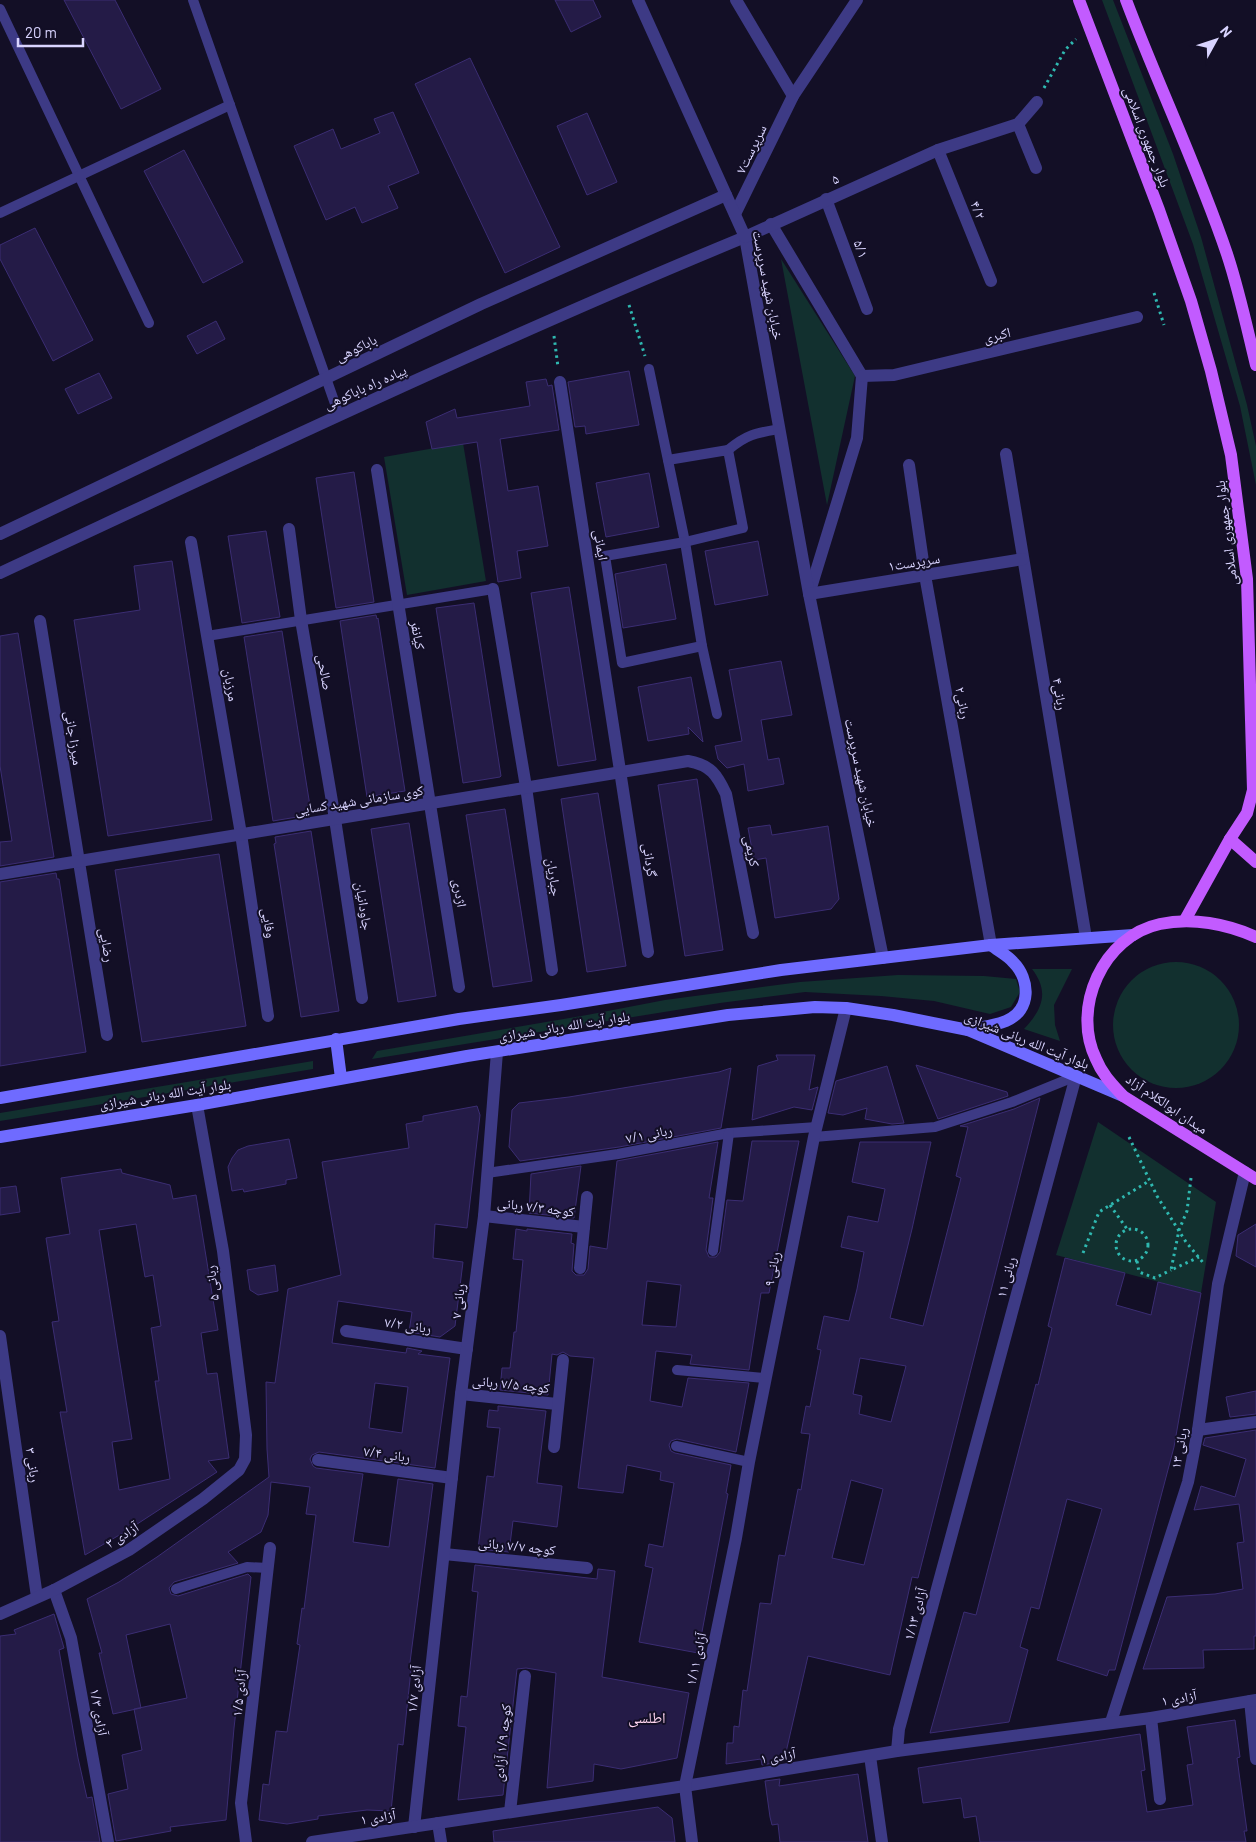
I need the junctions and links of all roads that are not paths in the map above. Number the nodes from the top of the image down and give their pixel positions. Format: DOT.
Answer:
graph roads {
  1 [pos="193,0"];
  2 [pos="638,0"];
  3 [pos="736,0"];
  4 [pos="856,0"];
  5 [pos="1079,0"];
  6 [pos="1126,0"];
  7 [pos="0,9"];
  8 [pos="793,96"];
  9 [pos="1037,102"];
  10 [pos="230,105"];
  11 [pos="1018,124"];
  12 [pos="938,150"];
  13 [pos="1036,168"];
  14 [pos="79,176"];
  15 [pos="726,195"];
  16 [pos="826,200"];
  17 [pos="0,213"];
  18 [pos="735,214"];
  19 [pos="771,224"];
  20 [pos="746,238"];
  21 [pos="991,281"];
  22 [pos="867,309"];
  23 [pos="1137,317"];
  24 [pos="150,322"];
  25 [pos="1256,365"];
  26 [pos="649,369"];
  27 [pos="862,376"];
  28 [pos="560,382"];
  29 [pos="340,415"];
  30 [pos="780,430"];
  31 [pos="728,450"];
  32 [pos="1006,454"];
  33 [pos="668,460"];
  34 [pos="909,465"];
  35 [pos="377,470"];
  36 [pos="289,529"];
  37 [pos="0,534"];
  38 [pos="190,542"];
  39 [pos="685,542"];
  40 [pos="1023,559"];
  41 [pos="0,573"];
  42 [pos="925,575"];
  43 [pos="494,589"];
  44 [pos="809,594"];
  45 [pos="397,605"];
  46 [pos="302,620"];
  47 [pos="40,621"];
  48 [pos="207,636"];
  49 [pos="702,646"];
  50 [pos="717,714"];
  51 [pos="621,773"];
  52 [pos="718,776"];
  53 [pos="526,787"];
  54 [pos="431,804"];
  55 [pos="335,819"];
  56 [pos="241,834"];
  57 [pos="1230,839"];
  58 [pos="78,861"];
  59 [pos="1256,862"];
  60 [pos="0,874"];
  61 [pos="1185,920"];
  62 [pos="753,933"];
  63 [pos="1133,935"];
  64 [pos="1256,937"];
  65 [pos="1086,938"];
  66 [pos="991,945"];
  67 [pos="648,952"];
  68 [pos="883,958"];
  69 [pos="552,970"];
  70 [pos="459,987"];
  71 [pos="362,998"];
  72 [pos="846,1008"];
  73 [pos="268,1016"];
  74 [pos="968,1030"];
  75 [pos="107,1035"];
  76 [pos="336,1039"];
  77 [pos="497,1052"];
  78 [pos="1076,1076"];
  79 [pos="341,1078"];
  80 [pos="1123,1096"];
  81 [pos="0,1098"];
  82 [pos="197,1105"];
  83 [pos="815,1132"];
  84 [pos="729,1133"];
  85 [pos="0,1137"];
  86 [pos="487,1173"];
  87 [pos="1251,1175"];
  88 [pos="587,1197"];
  89 [pos="484,1216"];
  90 [pos="584,1227"];
  91 [pos="713,1251"];
  92 [pos="580,1268"];
  93 [pos="346,1331"];
  94 [pos="0,1336"];
  95 [pos="467,1349"];
  96 [pos="563,1360"];
  97 [pos="677,1370"];
  98 [pos="765,1378"];
  99 [pos="461,1394"];
  100 [pos="558,1404"];
  101 [pos="1256,1422"];
  102 [pos="1198,1430"];
  103 [pos="676,1446"];
  104 [pos="554,1447"];
  105 [pos="246,1459"];
  106 [pos="318,1460"];
  107 [pos="749,1462"];
  108 [pos="452,1478"];
  109 [pos="965,1486"];
  110 [pos="736,1538"];
  111 [pos="270,1548"];
  112 [pos="444,1554"];
  113 [pos="268,1568"];
  114 [pos="587,1568"];
  115 [pos="176,1589"];
  116 [pos="54,1590"];
  117 [pos="37,1597"];
  118 [pos="0,1614"];
  119 [pos="525,1676"];
  120 [pos="1253,1701"];
  121 [pos="1151,1718"];
  122 [pos="1111,1722"];
  123 [pos="896,1751"];
  124 [pos="870,1756"];
  125 [pos="1256,1759"];
  126 [pos="684,1786"];
  127 [pos="1160,1799"];
  128 [pos="510,1812"];
  129 [pos="438,1823"];
  130 [pos="414,1827"];
  131 [pos="340,1840"];
  132 [pos="108,1842"];
  133 [pos="246,1842"];
  134 [pos="312,1842"];
  135 [pos="441,1842"];
  136 [pos="692,1842"];
  137 [pos="882,1842"];
  1 -- 10 [label="lane"];
  2 -- 15 [label="street, خیابان شهید سرپرست"];
  3 -- 8 [label="street"];
  4 -- 8 [label="street, سرپرست۷"];
  5 -- 57 [label="main road, بلوار جمهوری اسلامی"];
  6 -- 25 [label="main road"];
  7 -- 14 [label="lane"];
  8 -- 18 [label="street, سرپرست۷"];
  9 -- 11 [label="street"];
  10 -- 14 [label="lane"];
  10 -- 29 [label="lane"];
  11 -- 12 [label="street, ۵"];
  11 -- 13 [label="street"];
  12 -- 16 [label="street, ۵"];
  12 -- 21 [label="street, ۴/۲"];
  14 -- 17 [label="lane"];
  14 -- 24 [label="lane"];
  15 -- 18 [label="street, خیابان شهید سرپرست"];
  15 -- 37 [label="street, باباکوهی"];
  16 -- 19 [label="street, ۵"];
  16 -- 22 [label="street, ۵/۱"];
  18 -- 20 [label="street, خیابان شهید سرپرست"];
  19 -- 20 [label="street, ۵"];
  19 -- 27 [label="street, خیابان شهید سرپرست"];
  20 -- 29 [label="street, پیاده راه باباکوهی"];
  20 -- 30 [label="street, خیابان شهید سرپرست"];
  23 -- 27 [label="street, اکبری"];
  26 -- 33 [label="lane"];
  27 -- 44 [label="street, خیابان شهید سرپرست"];
  28 -- 51 [label="street, ایمانی"];
  29 -- 41 [label="street, پیاده راه باباکوهی"];
  30 -- 31 [label="lane"];
  30 -- 44 [label="street, خیابان شهید سرپرست"];
  31 -- 33 [label="lane"];
  31 -- 39 [label="lane"];
  32 -- 40 [label="street, ربانی۴"];
  33 -- 39 [label="lane"];
  34 -- 42 [label="street, ربانی۲"];
  35 -- 45 [label="street, کیانفر"];
  36 -- 46 [label="street, صالحی"];
  38 -- 48 [label="street, مرزبان"];
  39 -- 49 [label="lane"];
  39 -- 49 [label="lane"];
  40 -- 42 [label="street, سرپرست۱"];
  40 -- 65 [label="street, ربانی۴"];
  42 -- 44 [label="street, سرپرست۱"];
  42 -- 66 [label="street, ربانی۲"];
  43 -- 45 [label="lane"];
  43 -- 53 [label="street, جباریان"];
  44 -- 68 [label="street, خیابان شهید سرپرست"];
  45 -- 46 [label="lane"];
  45 -- 54 [label="street, کیانفر"];
  46 -- 48 [label="lane"];
  46 -- 55 [label="street, صالحی"];
  47 -- 58 [label="street, میرزا جانی"];
  48 -- 56 [label="street, مرزبان"];
  49 -- 50 [label="lane"];
  51 -- 52 [label="street, کوی سازمانی شهید کسایی"];
  51 -- 53 [label="street, کوی سازمانی شهید کسایی"];
  51 -- 67 [label="street, گردانی"];
  52 -- 62 [label="street, کریمی"];
  53 -- 54 [label="street, کوی سازمانی شهید کسایی"];
  53 -- 69 [label="street, جباریان"];
  54 -- 55 [label="street, کوی سازمانی شهید کسایی"];
  54 -- 70 [label="street, اژدری"];
  55 -- 56 [label="street, کوی سازمانی شهید کسایی"];
  55 -- 71 [label="street, جاودانیان"];
  56 -- 58 [label="street, کوی سازمانی شهید کسایی"];
  56 -- 73 [label="street, وفایی"];
  57 -- 59 [label="main road"];
  57 -- 61 [label="main road, بلوار جمهوری اسلامی"];
  58 -- 60 [label="street, کوی سازمانی شهید کسایی"];
  58 -- 75 [label="street, رضایی"];
  61 -- 63 [label="main road, میدان ابوالکلام آزاد"];
  61 -- 64 [label="main road, میدان ابوالکلام آزاد"];
  63 -- 65 [label="main road, بلوار آیت الله ربانی شیرازی"];
  63 -- 80 [label="main road, میدان ابوالکلام آزاد"];
  65 -- 66 [label="main road, بلوار آیت الله ربانی شیرازی"];
  66 -- 68 [label="main road, بلوار آیت الله ربانی شیرازی"];
  66 -- 74 [label="main road"];
  68 -- 76 [label="main road, بلوار آیت الله ربانی شیرازی"];
  72 -- 74 [label="main road, بلوار آیت الله ربانی شیرازی"];
  72 -- 77 [label="main road, بلوار آیت الله ربانی شیرازی"];
  72 -- 83 [label="street, ربانی ۹"];
  74 -- 78 [label="main road, بلوار آیت الله ربانی شیرازی"];
  76 -- 79 [label="main road"];
  76 -- 81 [label="main road, بلوار آیت الله ربانی شیرازی"];
  77 -- 79 [label="main road, بلوار آیت الله ربانی شیرازی"];
  77 -- 86 [label="street, ربانی ۷"];
  78 -- 80 [label="main road, بلوار آیت الله ربانی شیرازی"];
  78 -- 83 [label="lane, ربانی ۷/۱"];
  78 -- 109 [label="street, ربانی ۱۱"];
  79 -- 82 [label="main road, بلوار آیت الله ربانی شیرازی"];
  80 -- 87 [label="main road, میدان ابوالکلام آزاد"];
  82 -- 85 [label="main road, بلوار آیت الله ربانی شیرازی"];
  82 -- 105 [label="street, ربانی ۵"];
  83 -- 84 [label="lane, ربانی ۷/۱"];
  83 -- 98 [label="street, ربانی ۹"];
  84 -- 86 [label="lane, ربانی ۷/۱"];
  84 -- 91 [label="lane"];
  86 -- 89 [label="street, ربانی ۷"];
  87 -- 102 [label="street, ربانی ۱۳"];
  88 -- 90 [label="street"];
  89 -- 90 [label="street, کوچه ۷/۳ ربانی"];
  89 -- 95 [label="street, ربانی ۷"];
  90 -- 92 [label="street"];
  93 -- 95 [label="street, ربانی ۷/۲"];
  94 -- 117 [label="street, ربانی ۳"];
  95 -- 99 [label="street, ربانی ۷"];
  96 -- 100 [label="street"];
  97 -- 98 [label="lane"];
  98 -- 107 [label="street, ربانی ۹"];
  99 -- 100 [label="street, کوچه ۷/۵ ربانی"];
  99 -- 108 [label="street, ربانی ۷"];
  100 -- 104 [label="street"];
  101 -- 102 [label="street"];
  102 -- 122 [label="street, ربانی ۱۳"];
  103 -- 107 [label="lane"];
  105 -- 116 [label="street, ۳ آزادی"];
  106 -- 108 [label="street, ربانی ۷/۴"];
  107 -- 110 [label="street, ربانی ۹"];
  108 -- 112 [label="street, ربانی ۷"];
  109 -- 123 [label="street, آزادی ۱/۱۳"];
  110 -- 126 [label="street, آزادی ۱/۱۱"];
  111 -- 113 [label="street, آزادی ۱/۵"];
  112 -- 114 [label="street, کوچه ۷/۷ ربانی"];
  112 -- 130 [label="street, آزادی ۱/۷"];
  113 -- 115 [label="lane"];
  113 -- 133 [label="street, آزادی ۱/۵"];
  116 -- 117 [label="street, ۳ آزادی"];
  116 -- 132 [label="street, آزادی ۱/۳"];
  117 -- 118 [label="street, ۳ آزادی"];
  119 -- 128 [label="street, کوچه ۱/۹ آزادی"];
  120 -- 121 [label="street, آزادی ۱"];
  120 -- 125 [label="street"];
  121 -- 122 [label="street, آزادی ۱"];
  121 -- 127 [label="street"];
  122 -- 123 [label="street, آزادی ۱"];
  123 -- 124 [label="street, آزادی ۱"];
  124 -- 126 [label="street, آزادی ۱"];
  124 -- 137 [label="street"];
  126 -- 128 [label="street, آزادی ۱"];
  126 -- 136 [label="street, آزادی ۱/۱۱"];
  128 -- 129 [label="street, آزادی ۱"];
  129 -- 130 [label="street, آزادی ۱"];
  129 -- 135 [label="street"];
  130 -- 131 [label="street, آزادی ۱"];
  131 -- 134 [label="street, آزادی ۱"];
}
